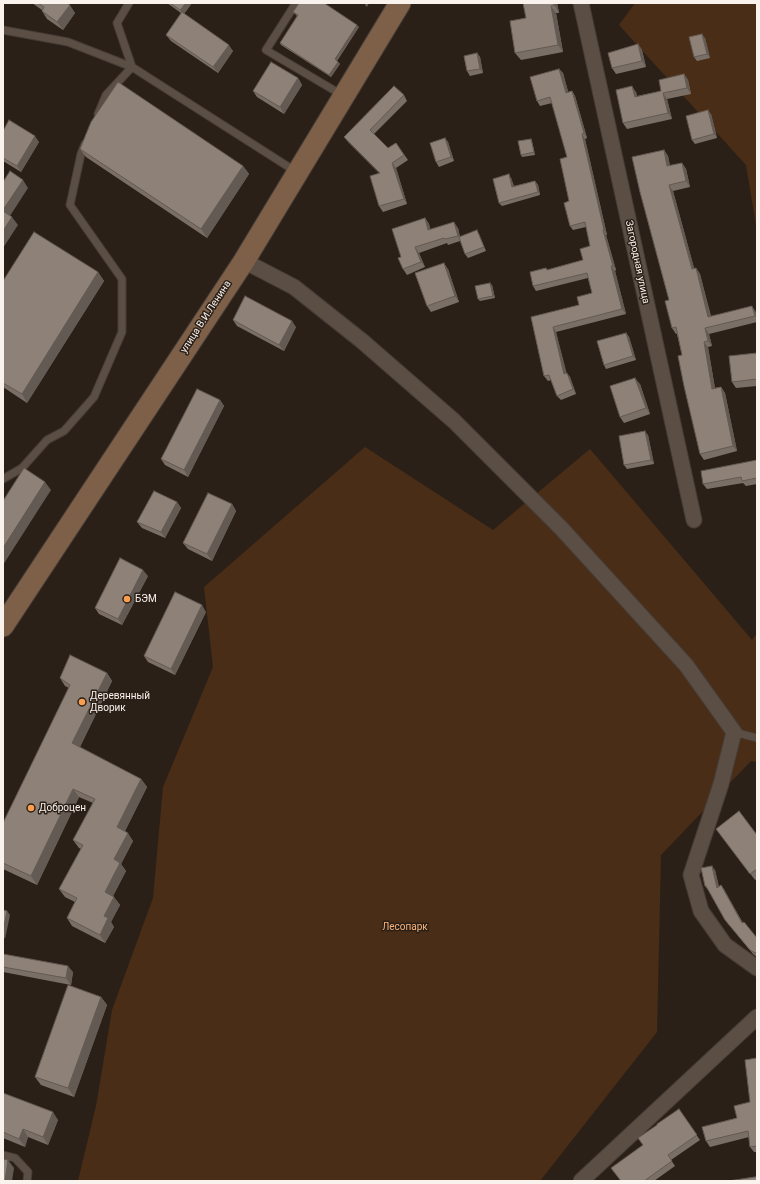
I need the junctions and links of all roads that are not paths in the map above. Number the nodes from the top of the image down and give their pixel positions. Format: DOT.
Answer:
graph roads {
  1 [pos="129,3"];
  2 [pos="296,3"];
  3 [pos="400,3"];
  4 [pos="581,3"];
  5 [pos="3,30"];
  6 [pos="132,66"];
  7 [pos="344,96"];
  8 [pos="95,121"];
  9 [pos="89,134"];
  10 [pos="297,172"];
  11 [pos="244,260"];
  12 [pos="3,479"];
  13 [pos="694,520"];
  14 [pos="3,624"];
  15 [pos="734,732"];
  16 [pos="757,736"];
  17 [pos="757,968"];
  18 [pos="757,1017"];
  19 [pos="3,1155"];
  20 [pos="27,1181"];
  21 [pos="581,1181"];
  1 -- 6 [label="lane"];
  2 -- 7 [label="lane"];
  3 -- 7 [label="main road, улица В.И.Ленина"];
  4 -- 13 [label="street, Загородная улица"];
  5 -- 6 [label="lane"];
  6 -- 8 [label="lane"];
  6 -- 10 [label="lane"];
  7 -- 10 [label="main road, улица В.И.Ленина"];
  9 -- 12 [label="lane"];
  10 -- 11 [label="main road, улица В.И.Ленина"];
  11 -- 14 [label="main road, улица В.И.Ленина"];
  11 -- 15 [label="street"];
  15 -- 16 [label="lane"];
  15 -- 17 [label="street"];
  18 -- 21 [label="street"];
  19 -- 20 [label="lane"];
}
